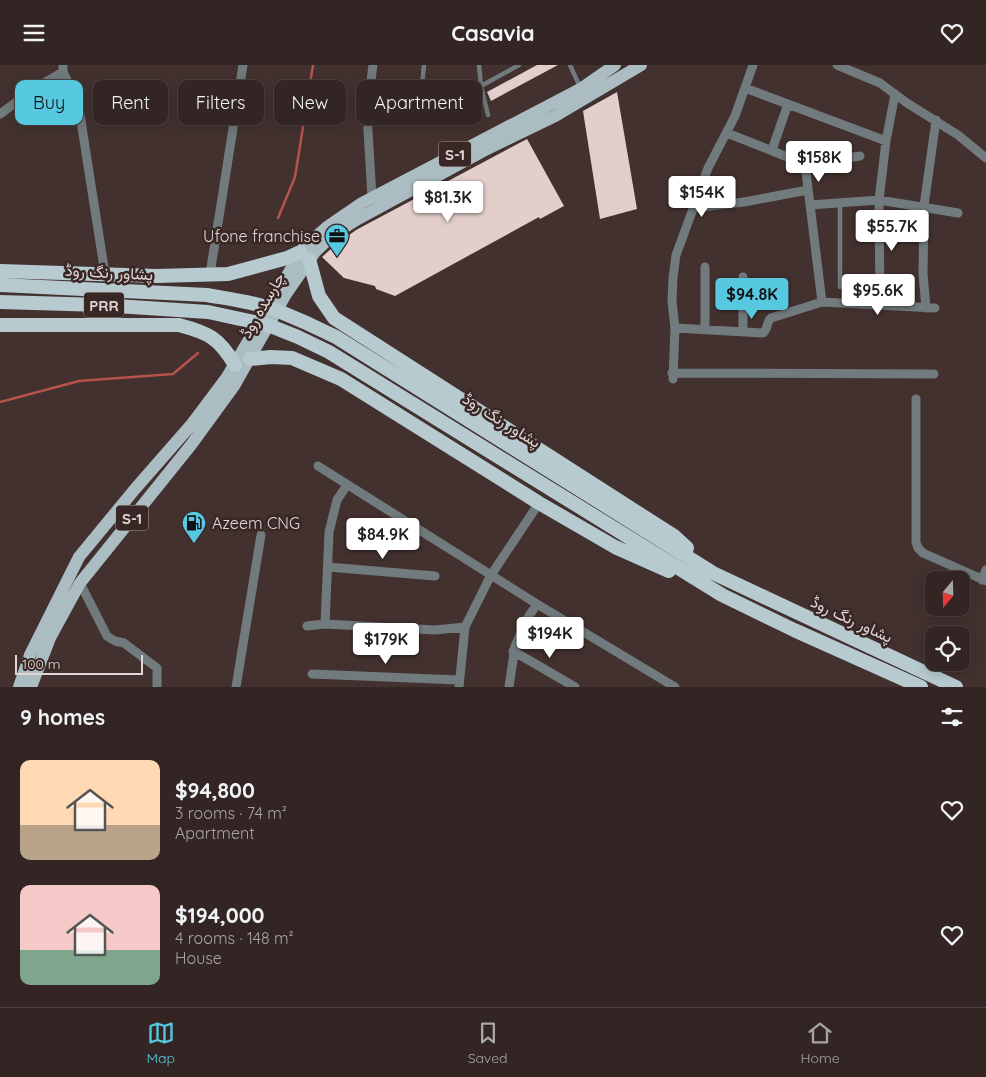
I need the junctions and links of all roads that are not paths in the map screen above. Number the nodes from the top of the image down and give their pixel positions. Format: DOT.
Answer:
graph roads {
  1 [pos="243,65"];
  2 [pos="373,65"];
  3 [pos="424,65"];
  4 [pos="479,65"];
  5 [pos="519,65"];
  6 [pos="570,65"];
  7 [pos="616,65"];
  8 [pos="641,65"];
  9 [pos="753,65"];
  10 [pos="837,65"];
  11 [pos="63,68"];
  12 [pos="423,80"];
  13 [pos="480,80"];
  14 [pos="482,85"];
  15 [pos="745,89"];
  16 [pos="482,90"];
  17 [pos="583,93"];
  18 [pos="895,94"];
  19 [pos="788,104"];
  20 [pos="0,114"];
  21 [pos="488,115"];
  22 [pos="936,120"];
  23 [pos="727,133"];
  24 [pos="886,141"];
  25 [pos="772,150"];
  26 [pos="860,155"];
  27 [pos="986,158"];
  28 [pos="805,164"];
  29 [pos="808,190"];
  30 [pos="372,198"];
  31 [pos="879,200"];
  32 [pos="840,201"];
  33 [pos="810,205"];
  34 [pos="924,206"];
  35 [pos="693,208"];
  36 [pos="958,213"];
  37 [pos="304,256"];
  38 [pos="705,267"];
  39 [pos="0,271"];
  40 [pos="105,274"];
  41 [pos="210,274"];
  42 [pos="743,277"];
  43 [pos="0,285"];
  44 [pos="840,287"];
  45 [pos="822,301"];
  46 [pos="0,302"];
  47 [pos="880,304"];
  48 [pos="0,325"];
  49 [pos="675,328"];
  50 [pos="705,329"];
  51 [pos="743,331"];
  52 [pos="250,359"];
  53 [pos="235,365"];
  54 [pos="934,374"];
  55 [pos="916,399"];
  56 [pos="318,467"];
  57 [pos="347,485"];
  58 [pos="539,503"];
  59 [pos="261,535"];
  60 [pos="328,567"];
  61 [pos="986,570"];
  62 [pos="713,573"];
  63 [pos="491,575"];
  64 [pos="436,576"];
  65 [pos="984,581"];
  66 [pos="80,583"];
  67 [pos="722,595"];
  68 [pos="537,604"];
  69 [pos="325,624"];
  70 [pos="307,625"];
  71 [pos="49,627"];
  72 [pos="464,627"];
  73 [pos="513,651"];
  74 [pos="312,674"];
  75 [pos="459,683"];
  76 [pos="19,687"];
  77 [pos="31,687"];
  78 [pos="157,687"];
  79 [pos="236,687"];
  80 [pos="510,687"];
  81 [pos="575,687"];
  82 [pos="675,687"];
  83 [pos="921,687"];
  84 [pos="956,687"];
  1 -- 41 [label="street"];
  2 -- 30 [label="street"];
  3 -- 12 [label="lane"];
  4 -- 13 [label="lane"];
  5 -- 14 [label="lane"];
  6 -- 17 [label="lane"];
  7 -- 17 [label="main road, چارسدہ روڈ / S-1"];
  8 -- 17 [label="main road, چارسدہ روڈ / S-1"];
  9 -- 15 [label="street"];
  10 -- 18 [label="street"];
  11 -- 20 [label="street"];
  11 -- 40 [label="street"];
  15 -- 19 [label="street"];
  15 -- 23 [label="street"];
  16 -- 21 [label="lane"];
  17 -- 30 [label="main road, چارسدہ روڈ / S-1"];
  17 -- 37 [label="main road, چارسدہ روڈ / S-1"];
  18 -- 22 [label="street"];
  18 -- 24 [label="street"];
  19 -- 24 [label="street"];
  19 -- 25 [label="street"];
  22 -- 27 [label="street"];
  22 -- 34 [label="street"];
  23 -- 25 [label="street"];
  23 -- 35 [label="street"];
  24 -- 31 [label="street"];
  25 -- 28 [label="street"];
  26 -- 28 [label="street"];
  28 -- 29 [label="street"];
  29 -- 33 [label="street"];
  29 -- 35 [label="street"];
  30 -- 37 [label="main road, چارسدہ روڈ / S-1"];
  31 -- 32 [label="street"];
  31 -- 34 [label="street"];
  31 -- 47 [label="street"];
  32 -- 33 [label="street"];
  32 -- 44 [label="lane"];
  33 -- 45 [label="street"];
  34 -- 36 [label="street"];
  34 -- 47 [label="street"];
  35 -- 49 [label="street"];
  37 -- 41 [label="highway"];
  37 -- 52 [label="main road, چارسدہ روڈ / S-1"];
  37 -- 53 [label="main road, چارسدہ روڈ / S-1"];
  37 -- 62 [label="highway"];
  38 -- 50 [label="street"];
  39 -- 40 [label="highway"];
  40 -- 41 [label="highway"];
  42 -- 51 [label="street"];
  43 -- 62 [label="highway, پشاور رنگ روڈ / PRR"];
  45 -- 47 [label="street"];
  45 -- 51 [label="street"];
  46 -- 67 [label="highway, پشاور رنگ روڈ / PRR"];
  48 -- 53 [label="highway"];
  49 -- 50 [label="street"];
  49 -- 54 [label="street"];
  50 -- 51 [label="street"];
  52 -- 58 [label="highway"];
  52 -- 66 [label="main road, چارسدہ روڈ / S-1"];
  53 -- 71 [label="main road, چارسدہ روڈ / S-1"];
  55 -- 65 [label="street"];
  56 -- 57 [label="street"];
  57 -- 60 [label="street"];
  57 -- 63 [label="street"];
  58 -- 63 [label="street"];
  58 -- 67 [label="highway"];
  59 -- 79 [label="street"];
  60 -- 64 [label="street"];
  60 -- 69 [label="street"];
  61 -- 65 [label="street"];
  62 -- 84 [label="highway, پشاور رنگ روڈ"];
  63 -- 68 [label="street"];
  63 -- 72 [label="street"];
  66 -- 71 [label="main road, چارسدہ روڈ / S-1"];
  66 -- 78 [label="street"];
  67 -- 83 [label="highway, پشاور رنگ روڈ"];
  68 -- 73 [label="street"];
  68 -- 82 [label="street"];
  69 -- 70 [label="street"];
  69 -- 72 [label="street"];
  71 -- 76 [label="main road, چارسدہ روڈ / S-1"];
  71 -- 77 [label="main road, چارسدہ روڈ / S-1"];
  72 -- 75 [label="street"];
  73 -- 80 [label="street"];
  73 -- 81 [label="street"];
  74 -- 75 [label="street"];
}
